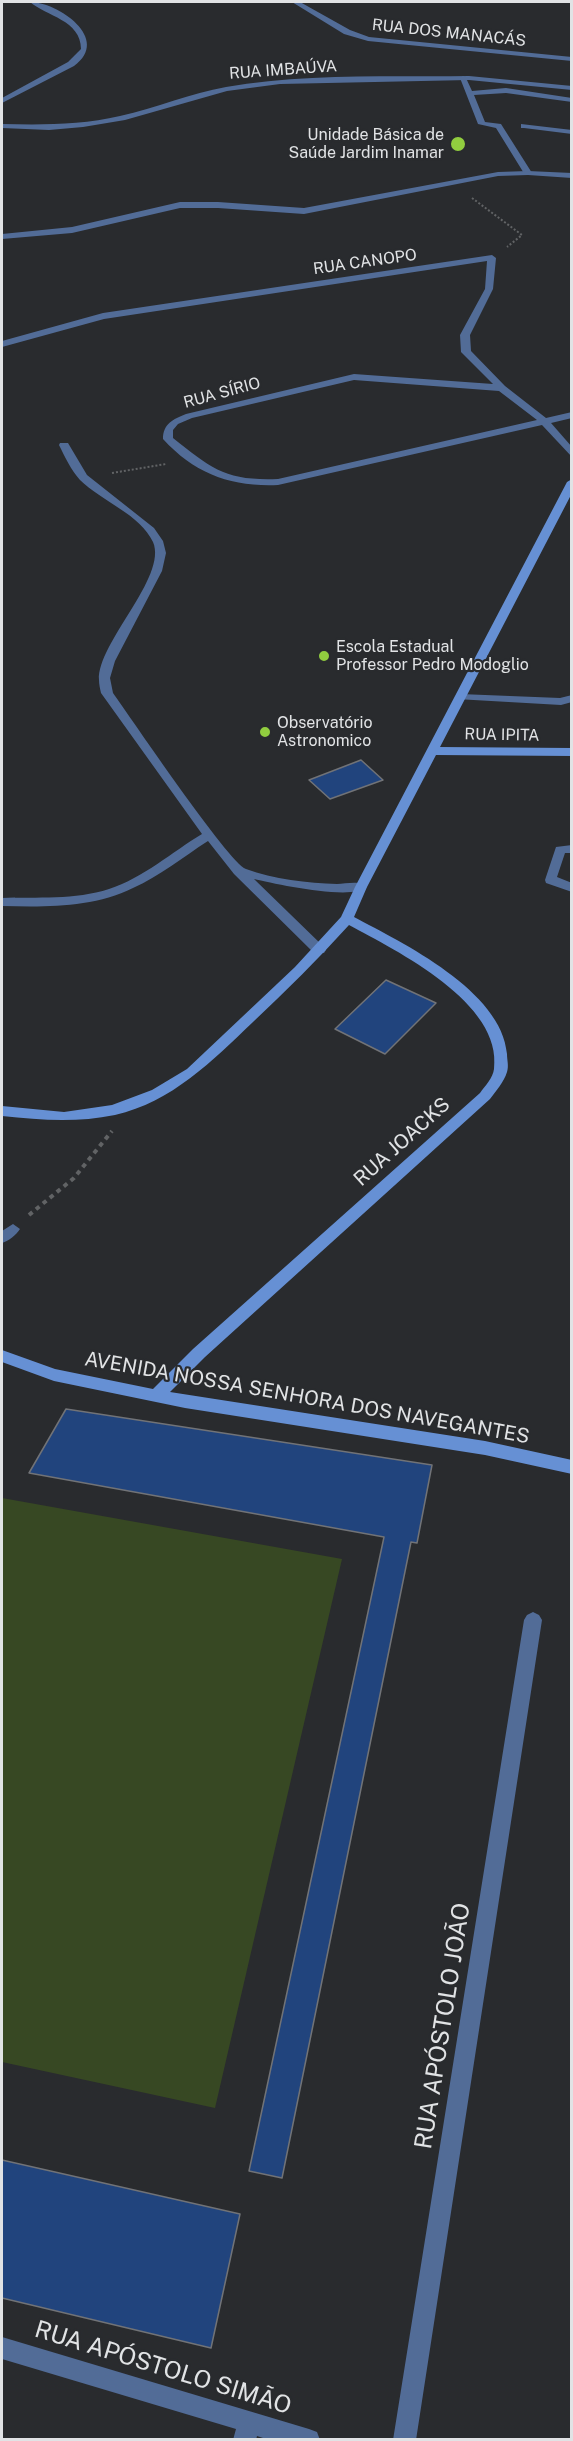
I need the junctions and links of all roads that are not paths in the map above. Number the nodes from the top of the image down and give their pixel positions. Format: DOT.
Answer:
graph roads {
  1 [pos="33,2"];
  2 [pos="301,2"];
  3 [pos="572,59"];
  4 [pos="463,78"];
  5 [pos="572,88"];
  6 [pos="470,94"];
  7 [pos="572,100"];
  8 [pos="2,101"];
  9 [pos="2,126"];
  10 [pos="524,126"];
  11 [pos="572,132"];
  12 [pos="528,173"];
  13 [pos="572,176"];
  14 [pos="2,237"];
  15 [pos="2,344"];
  16 [pos="502,388"];
  17 [pos="572,415"];
  18 [pos="543,420"];
  19 [pos="64,445"];
  20 [pos="572,454"];
  21 [pos="572,482"];
  22 [pos="460,697"];
  23 [pos="568,701"];
  24 [pos="432,750"];
  25 [pos="572,752"];
  26 [pos="209,835"];
  27 [pos="572,849"];
  28 [pos="239,871"];
  29 [pos="361,887"];
  30 [pos="572,888"];
  31 [pos="2,902"];
  32 [pos="347,919"];
  33 [pos="319,950"];
  34 [pos="2,1111"];
  35 [pos="14,1228"];
  36 [pos="2,1239"];
  37 [pos="2,1356"];
  38 [pos="158,1394"];
  39 [pos="572,1467"];
  40 [pos="533,1620"];
  41 [pos="2,2348"];
  42 [pos="246,2431"];
  43 [pos="309,2439"];
  44 [pos="404,2439"];
  1 -- 8 [label="street"];
  2 -- 3 [label="street, RUA DOS MANACÁS"];
  4 -- 5 [label="street, RUA IMBAÚVA"];
  4 -- 6 [label="lane"];
  4 -- 9 [label="street, RUA IMBAÚVA"];
  6 -- 7 [label="lane"];
  6 -- 12 [label="lane"];
  10 -- 11 [label="lane"];
  12 -- 13 [label="street"];
  12 -- 14 [label="street"];
  15 -- 16 [label="street, RUA CANOPO"];
  16 -- 18 [label="street"];
  16 -- 18 [label="street, RUA SÍRIO"];
  17 -- 18 [label="street, RUA SÍRIO"];
  18 -- 20 [label="street"];
  19 -- 26 [label="street"];
  21 -- 22 [label="main road"];
  22 -- 23 [label="street"];
  22 -- 24 [label="main road"];
  24 -- 25 [label="main road, RUA IPITA"];
  24 -- 29 [label="main road"];
  26 -- 28 [label="street"];
  26 -- 31 [label="street"];
  27 -- 30 [label="street"];
  28 -- 29 [label="street"];
  28 -- 33 [label="street"];
  29 -- 32 [label="main road"];
  32 -- 33 [label="main road"];
  32 -- 38 [label="main road, RUA JOACKS"];
  33 -- 34 [label="main road"];
  35 -- 36 [label="lane"];
  37 -- 38 [label="main road, AVENIDA NOSSA SENHORA DOS NAVEGANTES"];
  38 -- 39 [label="main road, AVENIDA NOSSA SENHORA DOS NAVEGANTES"];
  40 -- 44 [label="street, RUA APÓSTOLO JOÃO"];
  41 -- 42 [label="street, RUA APÓSTOLO SIMÃO"];
  42 -- 43 [label="street, RUA APÓSTOLO SIMÃO"];
}
